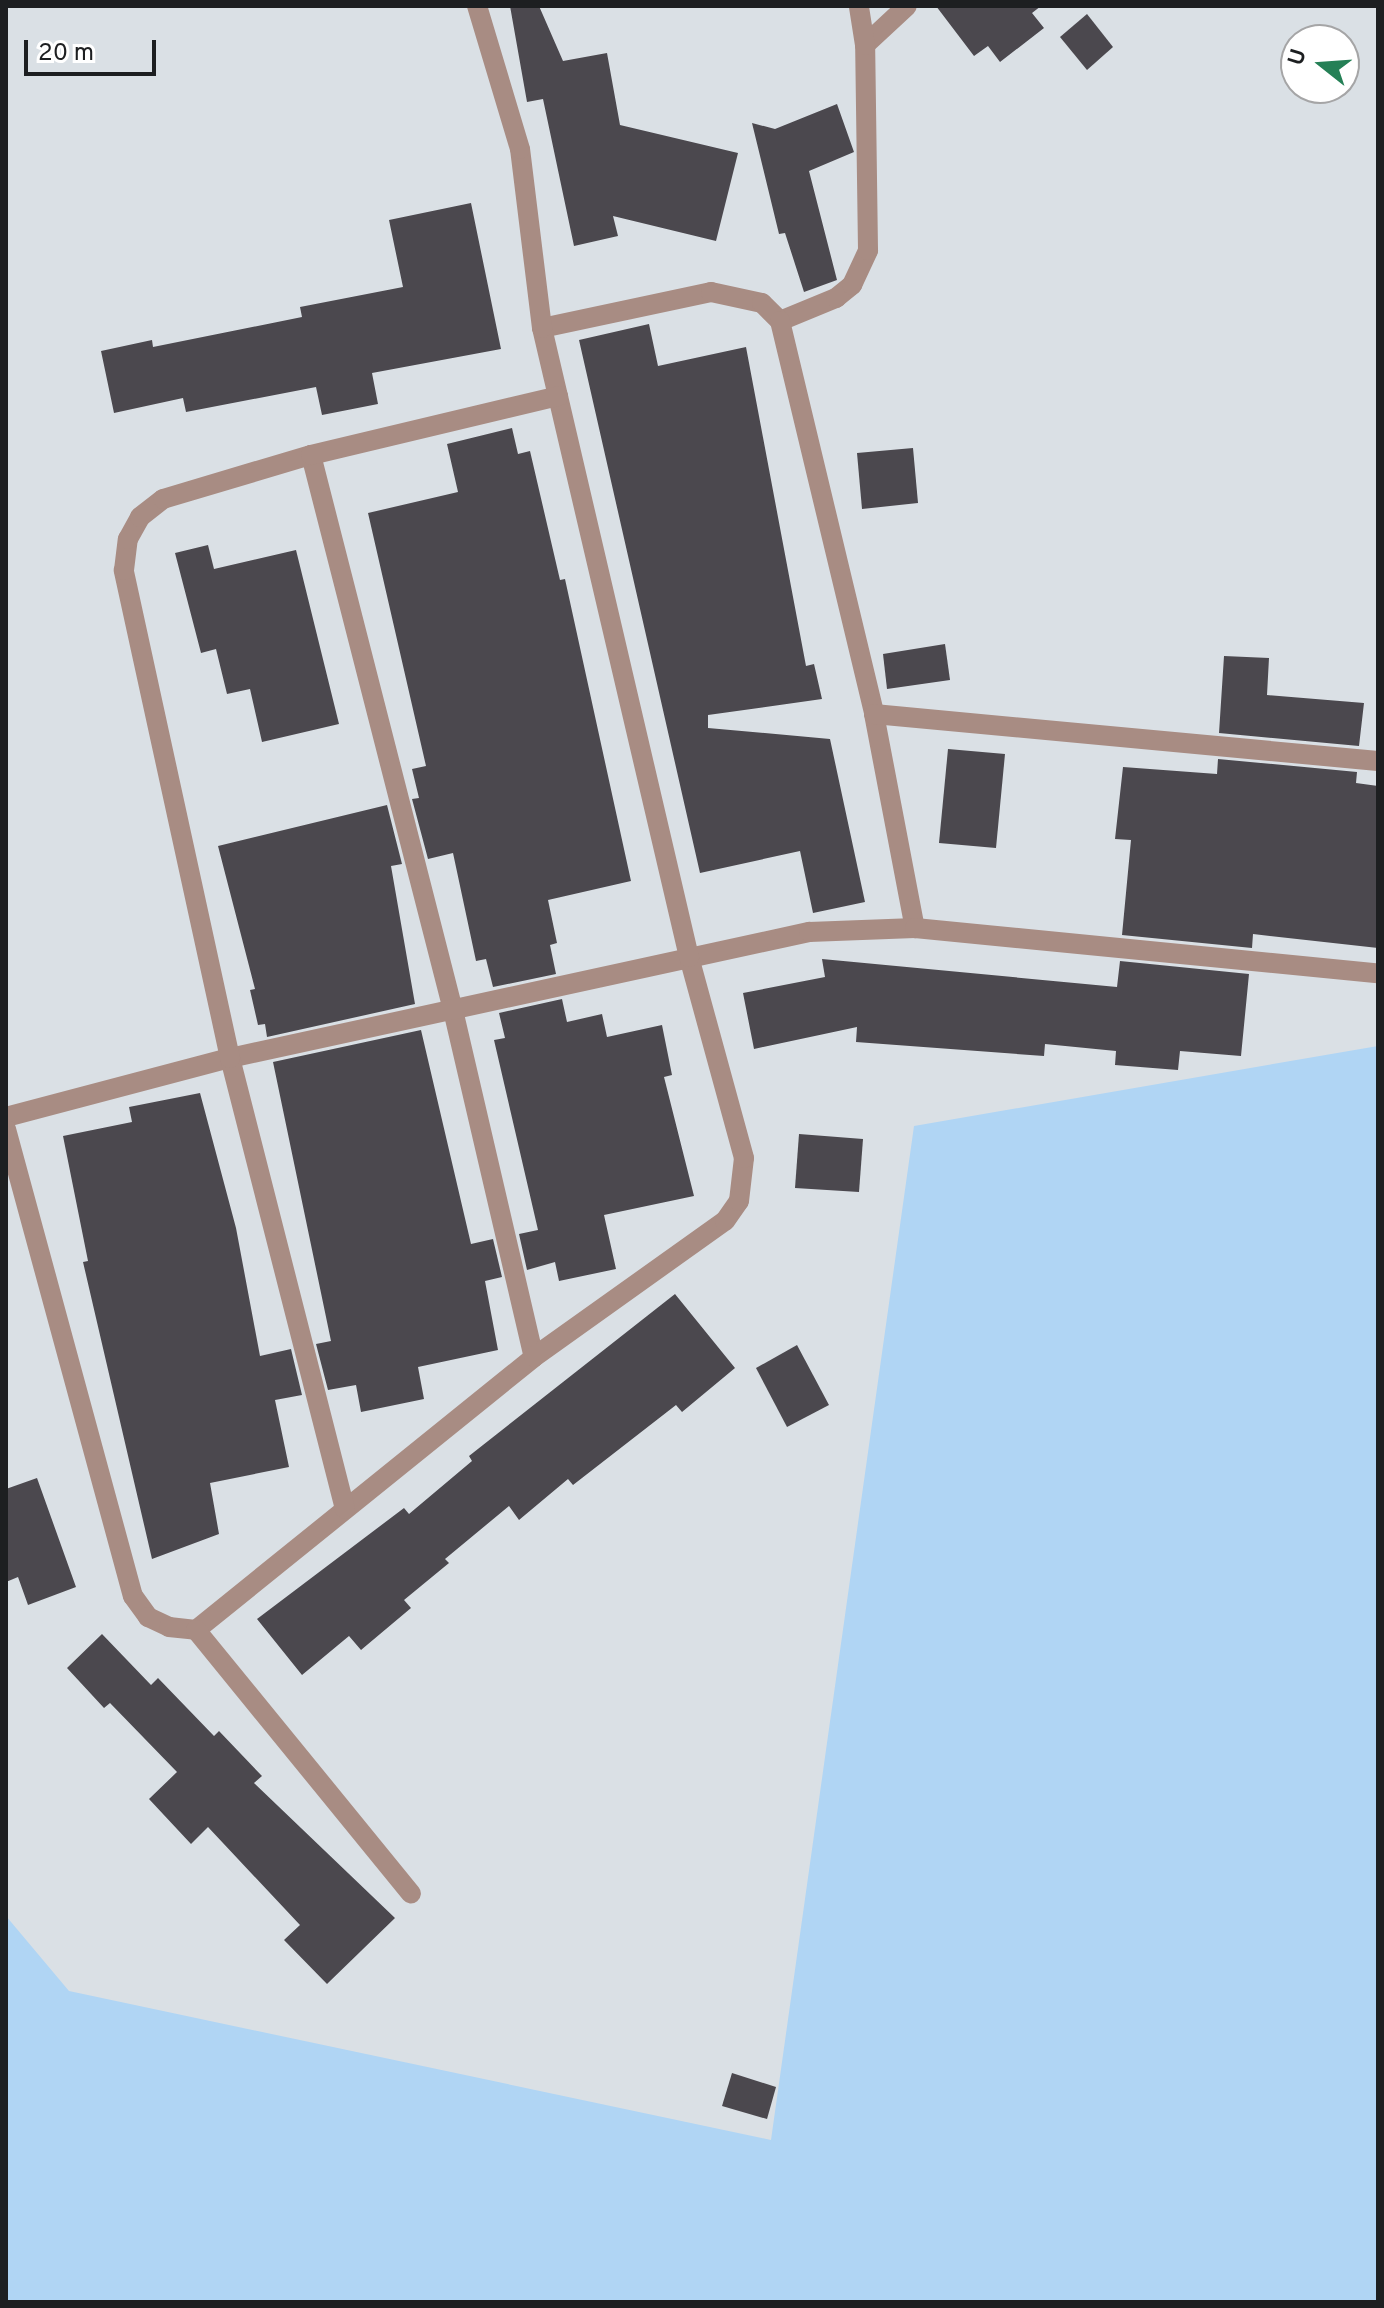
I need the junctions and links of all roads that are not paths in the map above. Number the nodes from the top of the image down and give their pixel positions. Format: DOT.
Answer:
graph roads {
  1 [pos="477,6"];
  2 [pos="859,6"];
  3 [pos="907,6"];
  4 [pos="865,45"];
  5 [pos="780,321"];
  6 [pos="542,328"];
  7 [pos="558,396"];
  8 [pos="311,455"];
  9 [pos="874,714"];
  10 [pos="1378,761"];
  11 [pos="915,928"];
  12 [pos="689,957"];
  13 [pos="1378,973"];
  14 [pos="453,1010"];
  15 [pos="230,1058"];
  16 [pos="6,1117"];
  17 [pos="6,1129"];
  18 [pos="534,1357"];
  19 [pos="345,1509"];
  20 [pos="196,1630"];
  21 [pos="411,1894"];
  1 -- 6 [label="street"];
  2 -- 4 [label="street"];
  3 -- 4 [label="street"];
  4 -- 5 [label="street"];
  5 -- 6 [label="street"];
  5 -- 9 [label="street"];
  6 -- 7 [label="street"];
  7 -- 8 [label="street"];
  7 -- 12 [label="street"];
  8 -- 14 [label="street"];
  8 -- 15 [label="street"];
  9 -- 10 [label="street"];
  9 -- 11 [label="street"];
  11 -- 12 [label="street"];
  11 -- 13 [label="street"];
  12 -- 14 [label="street"];
  12 -- 18 [label="street"];
  14 -- 15 [label="street"];
  14 -- 18 [label="street"];
  15 -- 16 [label="street"];
  15 -- 19 [label="street"];
  17 -- 20 [label="street"];
  18 -- 19 [label="street"];
  19 -- 20 [label="street"];
  20 -- 21 [label="street"];
}
